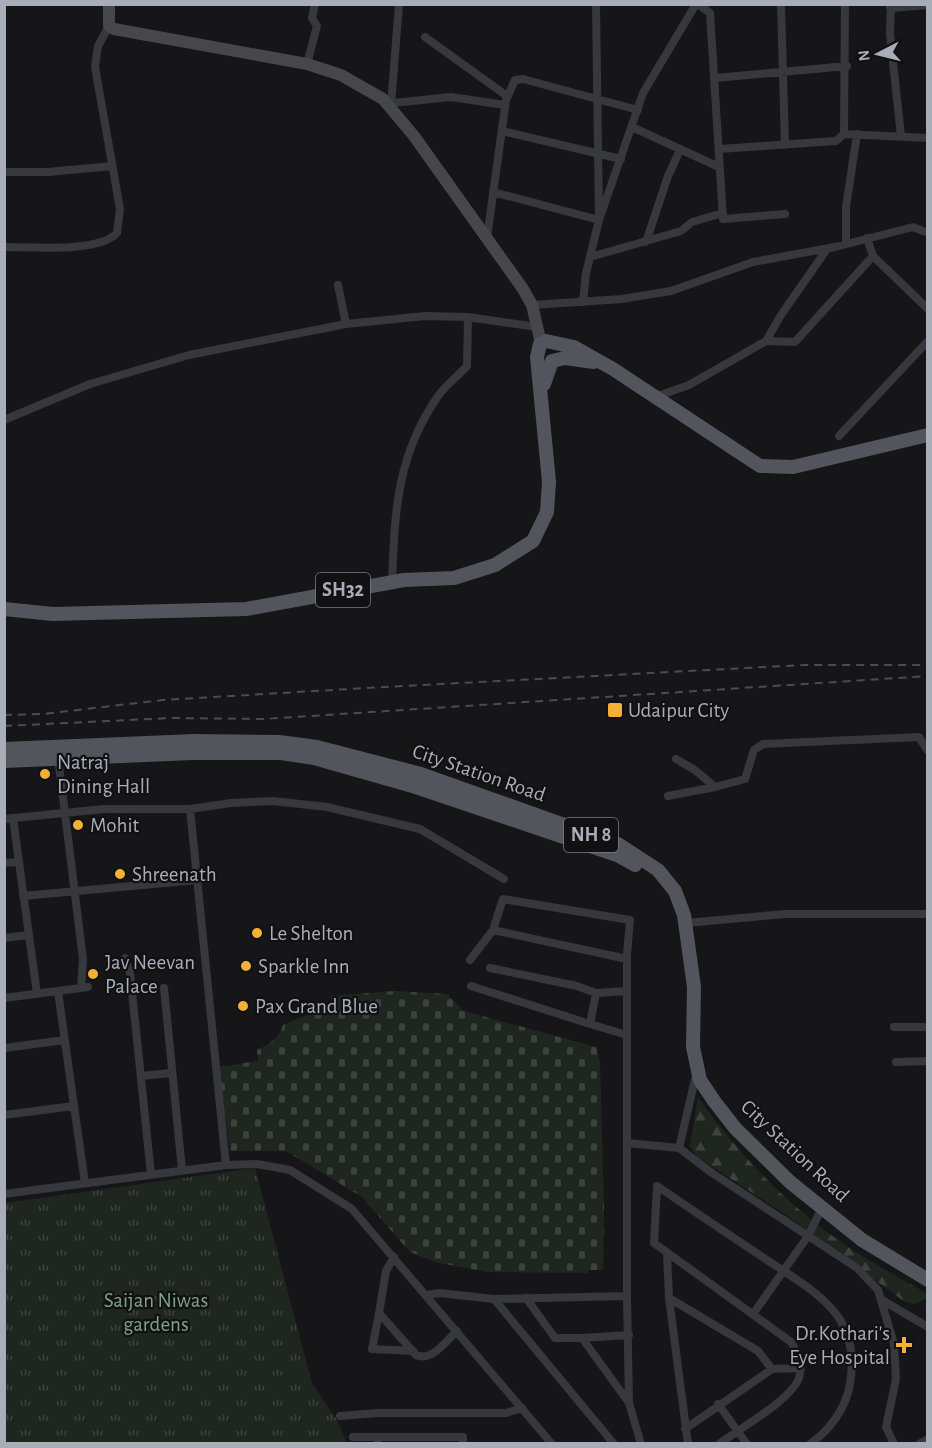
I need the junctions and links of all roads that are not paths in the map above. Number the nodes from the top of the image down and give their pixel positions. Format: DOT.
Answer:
graph roads {
  1 [pos="109,4"];
  2 [pos="315,4"];
  3 [pos="399,4"];
  4 [pos="596,4"];
  5 [pos="697,4"];
  6 [pos="781,4"];
  7 [pos="845,4"];
  8 [pos="927,5"];
  9 [pos="890,6"];
  10 [pos="109,26"];
  11 [pos="425,37"];
  12 [pos="307,64"];
  13 [pos="847,66"];
  14 [pos="781,72"];
  15 [pos="715,78"];
  16 [pos="597,99"];
  17 [pos="506,101"];
  18 [pos="392,104"];
  19 [pos="638,110"];
  20 [pos="632,128"];
  21 [pos="502,131"];
  22 [pos="844,134"];
  23 [pos="857,134"];
  24 [pos="901,136"];
  25 [pos="927,138"];
  26 [pos="785,145"];
  27 [pos="719,149"];
  28 [pos="680,150"];
  29 [pos="598,153"];
  30 [pos="621,159"];
  31 [pos="112,166"];
  32 [pos="719,167"];
  33 [pos="4,172"];
  34 [pos="493,192"];
  35 [pos="723,213"];
  36 [pos="785,213"];
  37 [pos="599,220"];
  38 [pos="927,233"];
  39 [pos="487,238"];
  40 [pos="867,238"];
  41 [pos="646,242"];
  42 [pos="846,244"];
  43 [pos="4,247"];
  44 [pos="827,249"];
  45 [pos="873,256"];
  46 [pos="590,257"];
  47 [pos="339,285"];
  48 [pos="583,302"];
  49 [pos="532,305"];
  50 [pos="927,309"];
  51 [pos="468,317"];
  52 [pos="346,324"];
  53 [pos="537,327"];
  54 [pos="766,341"];
  55 [pos="927,341"];
  56 [pos="541,343"];
  57 [pos="552,361"];
  58 [pos="602,363"];
  59 [pos="655,397"];
  60 [pos="542,404"];
  61 [pos="4,420"];
  62 [pos="927,435"];
  63 [pos="839,436"];
  64 [pos="392,582"];
  65 [pos="4,609"];
  66 [pos="4,749"];
  67 [pos="927,751"];
  68 [pos="58,753"];
  69 [pos="676,759"];
  70 [pos="4,761"];
  71 [pos="715,787"];
  72 [pos="668,796"];
  73 [pos="190,809"];
  74 [pos="65,812"];
  75 [pos="9,819"];
  76 [pos="18,862"];
  77 [pos="4,863"];
  78 [pos="504,879"];
  79 [pos="197,880"];
  80 [pos="75,891"];
  81 [pos="23,896"];
  82 [pos="927,914"];
  83 [pos="686,923"];
  84 [pos="493,930"];
  85 [pos="29,935"];
  86 [pos="4,938"];
  87 [pos="125,958"];
  88 [pos="627,959"];
  89 [pos="470,960"];
  90 [pos="490,968"];
  91 [pos="471,986"];
  92 [pos="164,988"];
  93 [pos="58,991"];
  94 [pos="627,991"];
  95 [pos="596,993"];
  96 [pos="37,994"];
  97 [pos="4,998"];
  98 [pos="590,1024"];
  99 [pos="894,1027"];
  100 [pos="927,1027"];
  101 [pos="627,1035"];
  102 [pos="65,1040"];
  103 [pos="4,1048"];
  104 [pos="927,1061"];
  105 [pos="896,1062"];
  106 [pos="171,1072"];
  107 [pos="141,1076"];
  108 [pos="696,1077"];
  109 [pos="74,1106"];
  110 [pos="4,1115"];
  111 [pos="627,1143"];
  112 [pos="679,1148"];
  113 [pos="226,1165"];
  114 [pos="182,1170"];
  115 [pos="151,1174"];
  116 [pos="85,1183"];
  117 [pos="4,1194"];
  118 [pos="820,1211"];
  119 [pos="808,1236"];
  120 [pos="667,1252"];
  121 [pos="394,1257"];
  122 [pos="783,1271"];
  123 [pos="927,1280"];
  124 [pos="927,1290"];
  125 [pos="427,1295"];
  126 [pos="627,1296"];
  127 [pos="526,1298"];
  128 [pos="669,1298"];
  129 [pos="494,1299"];
  130 [pos="882,1300"];
  131 [pos="379,1313"];
  132 [pos="753,1314"];
  133 [pos="927,1327"];
  134 [pos="457,1331"];
  135 [pos="629,1335"];
  136 [pos="582,1338"];
  137 [pos="413,1352"];
  138 [pos="801,1368"];
  139 [pos="771,1369"];
  140 [pos="629,1403"];
  141 [pos="718,1404"];
  142 [pos="522,1408"];
  143 [pos="340,1416"];
  144 [pos="685,1429"];
  145 [pos="738,1430"];
  146 [pos="353,1437"];
  147 [pos="927,1439"];
  148 [pos="378,1440"];
  149 [pos="463,1443"];
  150 [pos="552,1443"];
  151 [pos="614,1443"];
  152 [pos="641,1443"];
  153 [pos="688,1443"];
  154 [pos="719,1443"];
  155 [pos="747,1443"];
  156 [pos="810,1443"];
  157 [pos="894,1443"];
  158 [pos="919,1443"];
  1 -- 10 [label="street"];
  2 -- 12 [label="street"];
  3 -- 18 [label="street"];
  4 -- 16 [label="street"];
  5 -- 15 [label="street"];
  5 -- 19 [label="street"];
  6 -- 14 [label="street"];
  7 -- 13 [label="street"];
  8 -- 9 [label="street"];
  9 -- 24 [label="street"];
  10 -- 12 [label="street"];
  10 -- 31 [label="street"];
  11 -- 17 [label="street"];
  12 -- 18 [label="street"];
  13 -- 14 [label="street"];
  13 -- 22 [label="street"];
  14 -- 15 [label="street"];
  14 -- 26 [label="street"];
  15 -- 27 [label="street"];
  16 -- 17 [label="street"];
  16 -- 19 [label="street"];
  16 -- 29 [label="street"];
  17 -- 18 [label="street"];
  17 -- 21 [label="street"];
  18 -- 39 [label="street"];
  19 -- 20 [label="street"];
  20 -- 28 [label="street"];
  20 -- 30 [label="street"];
  21 -- 29 [label="street"];
  21 -- 34 [label="street"];
  22 -- 23 [label="street"];
  22 -- 26 [label="street"];
  23 -- 24 [label="street"];
  23 -- 42 [label="street"];
  24 -- 25 [label="street"];
  26 -- 27 [label="street"];
  27 -- 32 [label="street"];
  28 -- 32 [label="street"];
  28 -- 41 [label="street"];
  29 -- 30 [label="street"];
  29 -- 37 [label="street"];
  30 -- 37 [label="street"];
  31 -- 33 [label="street"];
  31 -- 43 [label="street"];
  32 -- 35 [label="street"];
  34 -- 37 [label="street"];
  34 -- 39 [label="street"];
  35 -- 36 [label="street"];
  35 -- 41 [label="street"];
  37 -- 46 [label="street"];
  38 -- 40 [label="street"];
  39 -- 49 [label="street"];
  40 -- 42 [label="street"];
  40 -- 45 [label="street"];
  41 -- 46 [label="street"];
  42 -- 44 [label="street"];
  44 -- 48 [label="street"];
  44 -- 54 [label="street"];
  45 -- 50 [label="street"];
  45 -- 54 [label="street"];
  46 -- 48 [label="street"];
  47 -- 52 [label="street"];
  48 -- 49 [label="street"];
  49 -- 53 [label="street"];
  51 -- 52 [label="street"];
  51 -- 53 [label="street"];
  51 -- 64 [label="street"];
  52 -- 61 [label="street"];
  53 -- 56 [label="street"];
  54 -- 59 [label="street"];
  55 -- 63 [label="street"];
  56 -- 57 [label="main road"];
  56 -- 58 [label="main road"];
  56 -- 60 [label="main road, SH32"];
  57 -- 58 [label="main road"];
  57 -- 60 [label="main road"];
  58 -- 59 [label="main road"];
  59 -- 62 [label="main road"];
  60 -- 64 [label="main road, SH32"];
  64 -- 65 [label="main road, SH32"];
  66 -- 68 [label="main road, City Station Road / NH 8"];
  67 -- 71 [label="street"];
  68 -- 70 [label="main road, City Station Road / NH 8"];
  68 -- 74 [label="street"];
  68 -- 83 [label="main road, City Station Road / NH 8"];
  68 -- 108 [label="main road, City Station Road / NH 8"];
  69 -- 71 [label="street"];
  71 -- 72 [label="street"];
  73 -- 74 [label="street"];
  73 -- 78 [label="street"];
  73 -- 79 [label="street"];
  74 -- 75 [label="street"];
  74 -- 80 [label="street"];
  75 -- 76 [label="street"];
  76 -- 77 [label="street"];
  76 -- 81 [label="street"];
  79 -- 80 [label="street"];
  79 -- 113 [label="street"];
  80 -- 81 [label="street"];
  80 -- 93 [label="street"];
  81 -- 85 [label="street"];
  82 -- 83 [label="street"];
  83 -- 108 [label="main road, City Station Road / NH 8"];
  84 -- 88 [label="street"];
  84 -- 88 [label="street"];
  84 -- 89 [label="street"];
  85 -- 86 [label="street"];
  85 -- 96 [label="street"];
  87 -- 107 [label="street"];
  88 -- 94 [label="street"];
  90 -- 95 [label="street"];
  91 -- 98 [label="street"];
  92 -- 106 [label="street"];
  93 -- 96 [label="street"];
  93 -- 102 [label="street"];
  94 -- 95 [label="street"];
  94 -- 101 [label="street"];
  95 -- 98 [label="street"];
  96 -- 97 [label="street"];
  98 -- 101 [label="street"];
  99 -- 100 [label="street"];
  101 -- 111 [label="street"];
  102 -- 103 [label="street"];
  102 -- 109 [label="street"];
  104 -- 105 [label="street"];
  106 -- 107 [label="street"];
  106 -- 114 [label="street"];
  107 -- 115 [label="street"];
  108 -- 112 [label="street"];
  108 -- 118 [label="main road, City Station Road / NH 8"];
  109 -- 110 [label="street"];
  109 -- 116 [label="street"];
  111 -- 112 [label="street"];
  111 -- 126 [label="street"];
  112 -- 119 [label="street"];
  113 -- 114 [label="street"];
  113 -- 121 [label="street"];
  114 -- 115 [label="street"];
  115 -- 116 [label="street"];
  116 -- 117 [label="street"];
  118 -- 119 [label="street"];
  118 -- 123 [label="main road, City Station Road / NH 8"];
  118 -- 124 [label="main road, City Station Road / NH 8"];
  119 -- 122 [label="street"];
  119 -- 130 [label="street"];
  120 -- 122 [label="street"];
  120 -- 128 [label="street"];
  120 -- 132 [label="street"];
  121 -- 125 [label="street"];
  121 -- 131 [label="street"];
  122 -- 132 [label="street"];
  122 -- 156 [label="street"];
  125 -- 129 [label="street"];
  125 -- 134 [label="street"];
  126 -- 127 [label="street"];
  126 -- 135 [label="street"];
  127 -- 129 [label="street"];
  127 -- 136 [label="street"];
  128 -- 139 [label="street"];
  128 -- 144 [label="street"];
  129 -- 151 [label="street"];
  130 -- 133 [label="street"];
  130 -- 157 [label="street"];
  131 -- 137 [label="street"];
  131 -- 137 [label="street"];
  132 -- 138 [label="street"];
  134 -- 137 [label="street"];
  134 -- 142 [label="street"];
  135 -- 136 [label="street"];
  135 -- 140 [label="street"];
  136 -- 140 [label="street"];
  138 -- 139 [label="street"];
  138 -- 145 [label="street"];
  139 -- 141 [label="street"];
  140 -- 152 [label="street"];
  141 -- 144 [label="street"];
  141 -- 145 [label="street"];
  142 -- 143 [label="street"];
  142 -- 150 [label="street"];
  144 -- 153 [label="street"];
  145 -- 154 [label="street"];
  145 -- 155 [label="street"];
  146 -- 148 [label="street"];
  147 -- 158 [label="street"];
  148 -- 149 [label="street"];
}
